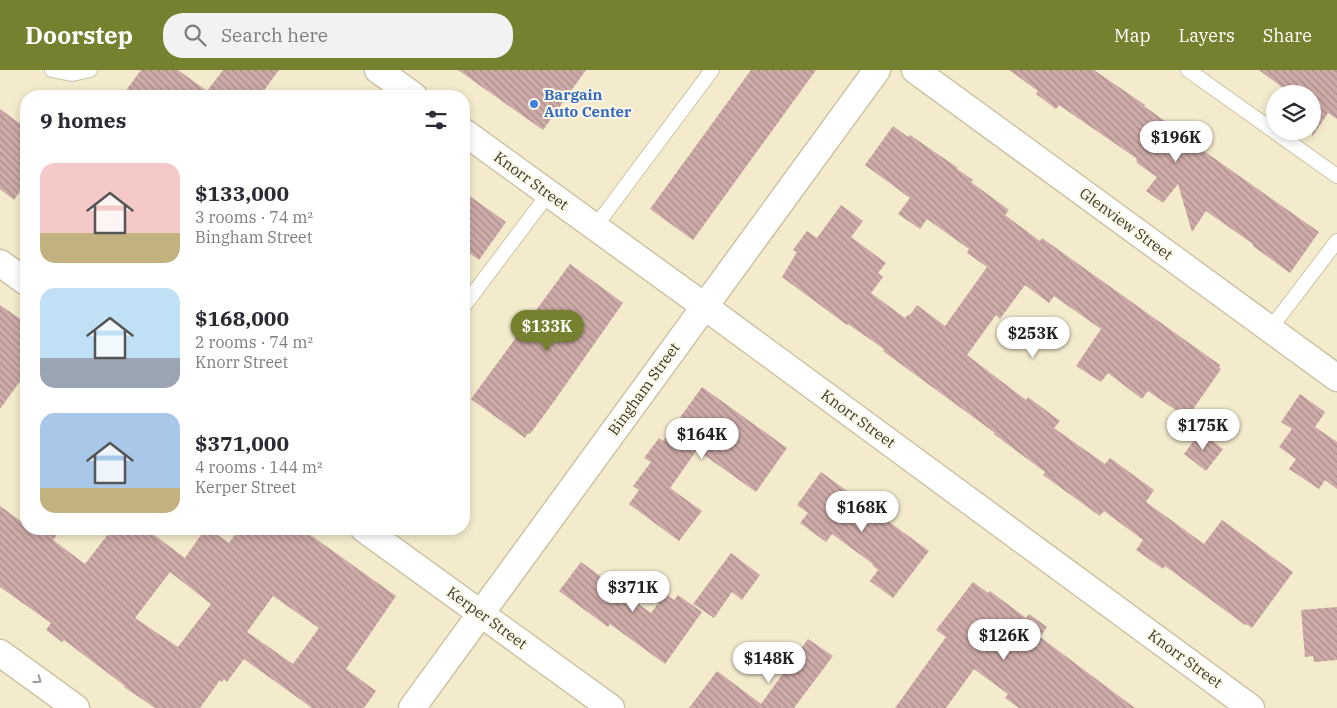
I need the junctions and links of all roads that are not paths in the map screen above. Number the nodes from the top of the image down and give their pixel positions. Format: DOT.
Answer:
graph roads {
  1 [pos="52,70"];
  2 [pos="90,70"];
  3 [pos="378,70"];
  4 [pos="712,70"];
  5 [pos="877,70"];
  6 [pos="915,70"];
  7 [pos="1188,70"];
  8 [pos="406,90"];
  9 [pos="470,136"];
  10 [pos="1337,176"];
  11 [pos="549,193"];
  12 [pos="596,227"];
  13 [pos="1337,241"];
  14 [pos="0,263"];
  15 [pos="20,278"];
  16 [pos="470,298"];
  17 [pos="704,306"];
  18 [pos="1270,329"];
  19 [pos="1337,378"];
  20 [pos="372,535"];
  21 [pos="480,613"];
  22 [pos="0,653"];
  23 [pos="76,708"];
  24 [pos="412,708"];
  25 [pos="611,708"];
  26 [pos="1252,708"];
  1 -- 2 [label="lane"];
  3 -- 8 [label="street"];
  4 -- 12 [label="lane"];
  5 -- 17 [label="street, Bingham Street"];
  6 -- 18 [label="street, Glenview Street"];
  7 -- 10 [label="lane"];
  9 -- 11 [label="street, Knorr Street"];
  11 -- 12 [label="street, Knorr Street"];
  11 -- 16 [label="lane"];
  12 -- 17 [label="street, Knorr Street"];
  13 -- 18 [label="lane"];
  14 -- 15 [label="street"];
  17 -- 21 [label="street, Bingham Street"];
  17 -- 26 [label="street, Knorr Street"];
  18 -- 19 [label="street, Glenview Street"];
  20 -- 21 [label="street, Kerper Street"];
  21 -- 24 [label="street, Bingham Street"];
  21 -- 25 [label="street, Kerper Street"];
  22 -- 23 [label="street, one-way"];
}
